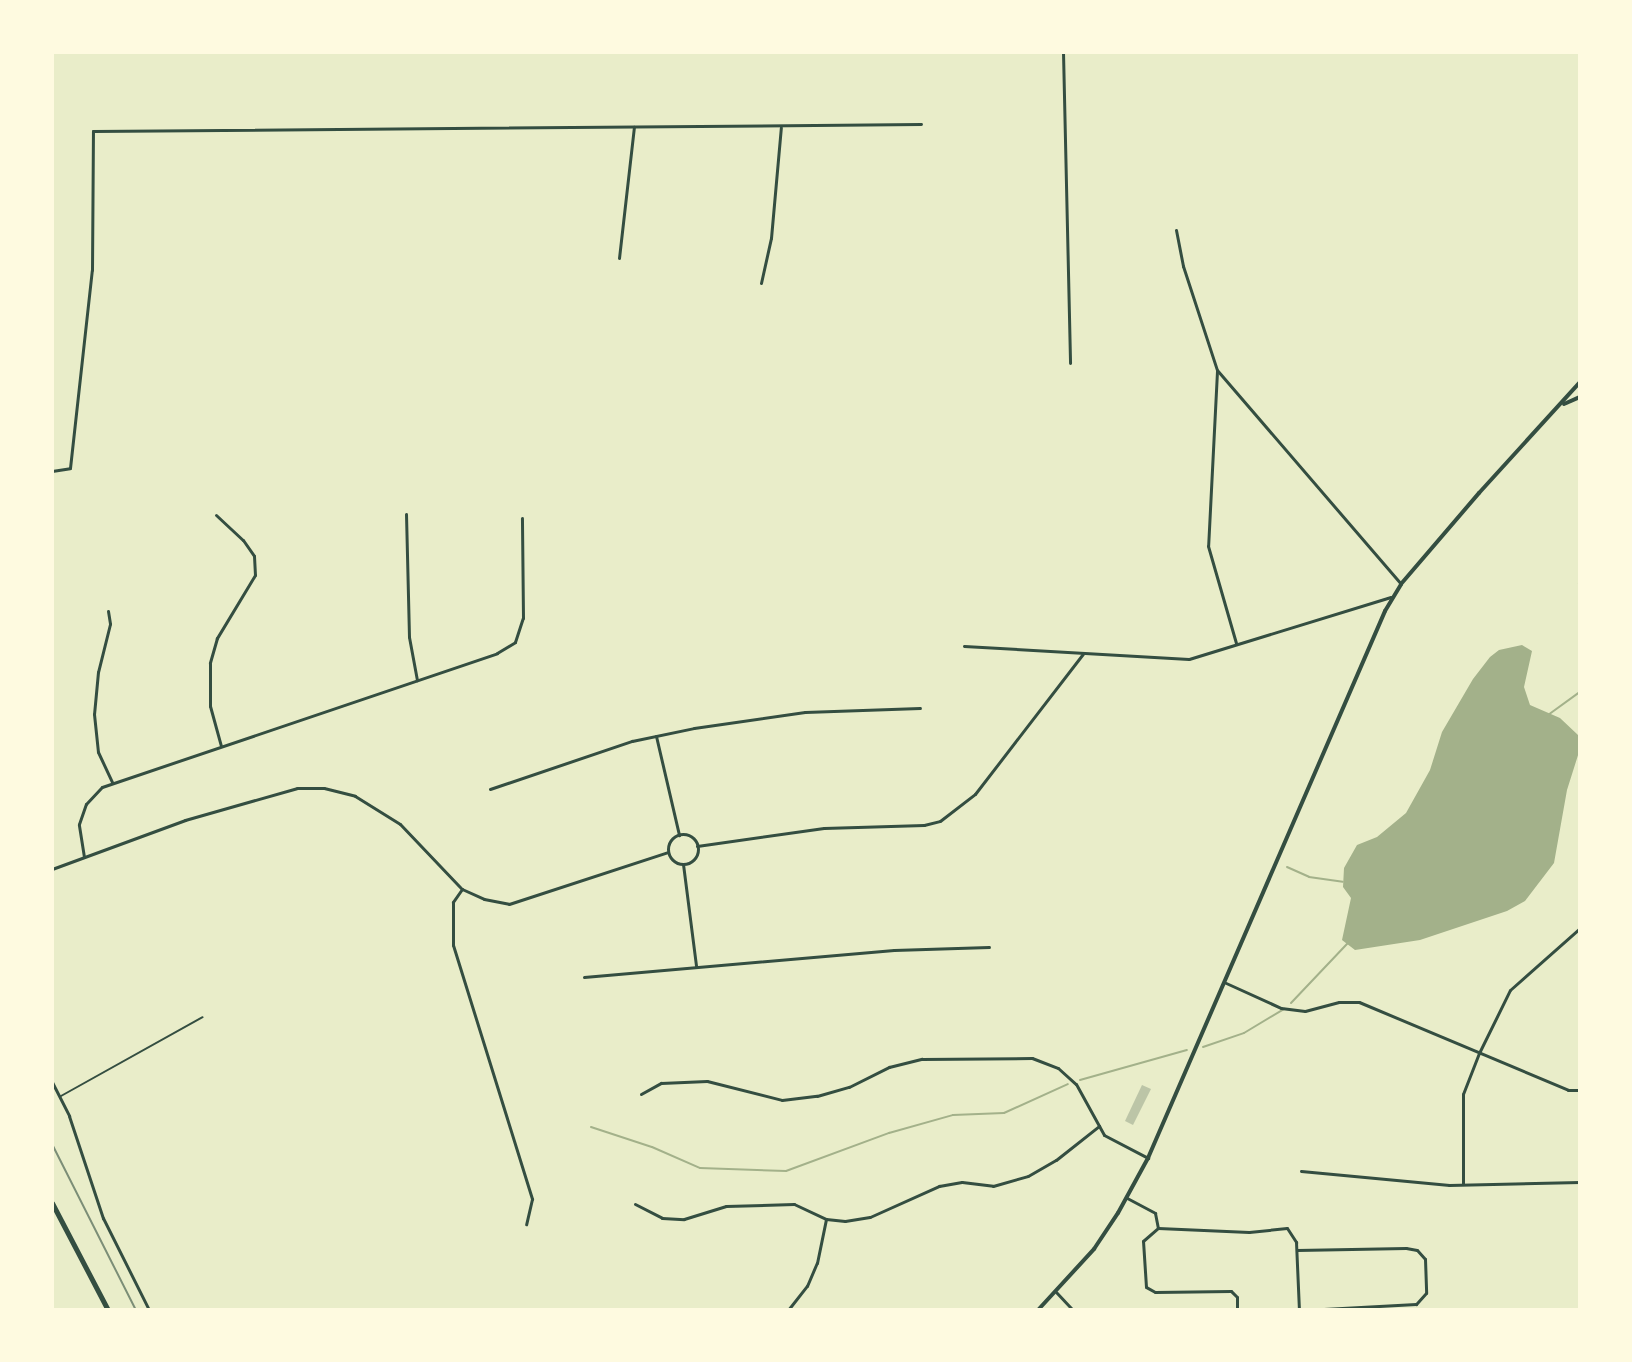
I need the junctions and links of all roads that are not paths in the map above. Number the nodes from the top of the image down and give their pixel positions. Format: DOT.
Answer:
graph roads {
  1 [pos="1063,52"];
  2 [pos="921,124"];
  3 [pos="634,127"];
  4 [pos="781,127"];
  5 [pos="1176,230"];
  6 [pos="619,258"];
  7 [pos="761,283"];
  8 [pos="1070,363"];
  9 [pos="1217,370"];
  10 [pos="1580,382"];
  11 [pos="1580,397"];
  12 [pos="1561,405"];
  13 [pos="52,471"];
  14 [pos="406,514"];
  15 [pos="216,515"];
  16 [pos="522,518"];
  17 [pos="1401,584"];
  18 [pos="1395,596"];
  19 [pos="108,611"];
  20 [pos="1236,643"];
  21 [pos="964,646"];
  22 [pos="1083,654"];
  23 [pos="417,680"];
  24 [pos="920,708"];
  25 [pos="656,736"];
  26 [pos="221,746"];
  27 [pos="113,783"];
  28 [pos="490,789"];
  29 [pos="679,835"];
  30 [pos="697,846"];
  31 [pos="668,852"];
  32 [pos="84,857"];
  33 [pos="683,864"];
  34 [pos="52,869"];
  35 [pos="462,889"];
  36 [pos="1580,928"];
  37 [pos="989,947"];
  38 [pos="696,966"];
  39 [pos="584,977"];
  40 [pos="1226,983"];
  41 [pos="203,1017"];
  42 [pos="1479,1053"];
  43 [pos="52,1082"];
  44 [pos="1580,1090"];
  45 [pos="641,1094"];
  46 [pos="60,1096"];
  47 [pos="1099,1126"];
  48 [pos="1148,1158"];
  49 [pos="1301,1171"];
  50 [pos="1580,1182"];
  51 [pos="1463,1184"];
  52 [pos="1127,1198"];
  53 [pos="52,1203"];
  54 [pos="635,1204"];
  55 [pos="826,1219"];
  56 [pos="526,1224"];
  57 [pos="1158,1228"];
  58 [pos="1297,1250"];
  59 [pos="1056,1292"];
  60 [pos="108,1310"];
  61 [pos="149,1310"];
  62 [pos="788,1310"];
  63 [pos="1038,1310"];
  64 [pos="1073,1310"];
  65 [pos="1237,1310"];
  66 [pos="1299,1310"];
  67 [pos="1305,1310"];
  1 -- 8 [label="street"];
  2 -- 4 [label="street"];
  3 -- 4 [label="street"];
  3 -- 6 [label="street"];
  3 -- 13 [label="street"];
  4 -- 7 [label="street"];
  5 -- 9 [label="street"];
  9 -- 17 [label="street"];
  9 -- 20 [label="street"];
  10 -- 12 [label="street"];
  11 -- 12 [label="street"];
  12 -- 17 [label="street"];
  14 -- 23 [label="street"];
  15 -- 26 [label="street"];
  16 -- 23 [label="street"];
  17 -- 18 [label="street"];
  18 -- 20 [label="street"];
  18 -- 40 [label="street"];
  19 -- 27 [label="street"];
  20 -- 22 [label="street"];
  21 -- 22 [label="street"];
  22 -- 30 [label="street"];
  23 -- 26 [label="street"];
  24 -- 25 [label="street"];
  25 -- 28 [label="street"];
  25 -- 29 [label="street"];
  26 -- 27 [label="street"];
  27 -- 32 [label="street"];
  29 -- 30 [label="street"];
  29 -- 31 [label="street"];
  30 -- 33 [label="street"];
  31 -- 33 [label="street"];
  31 -- 35 [label="street"];
  32 -- 34 [label="street"];
  32 -- 35 [label="street"];
  33 -- 38 [label="street"];
  35 -- 56 [label="street"];
  36 -- 42 [label="street"];
  37 -- 38 [label="street"];
  38 -- 39 [label="street"];
  40 -- 42 [label="street"];
  40 -- 48 [label="street"];
  41 -- 46 [label="lane"];
  42 -- 44 [label="street"];
  42 -- 51 [label="street"];
  43 -- 46 [label="street"];
  45 -- 47 [label="street"];
  46 -- 61 [label="street"];
  47 -- 48 [label="street"];
  47 -- 55 [label="street"];
  48 -- 52 [label="street"];
  49 -- 51 [label="street"];
  50 -- 51 [label="street"];
  52 -- 57 [label="street"];
  52 -- 59 [label="street"];
  53 -- 60 [label="main road"];
  54 -- 55 [label="street"];
  55 -- 62 [label="street"];
  57 -- 58 [label="street"];
  57 -- 65 [label="street"];
  58 -- 66 [label="street"];
  58 -- 67 [label="street"];
  59 -- 63 [label="street"];
  59 -- 64 [label="street"];
}
